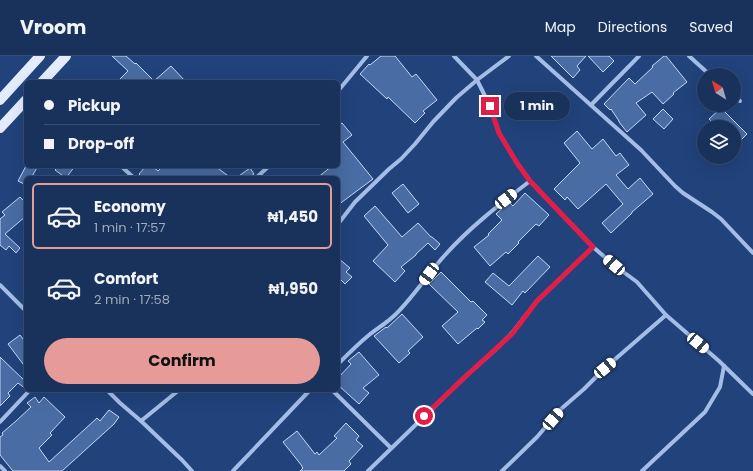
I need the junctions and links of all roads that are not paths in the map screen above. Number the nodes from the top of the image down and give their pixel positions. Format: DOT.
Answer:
graph roads {
  1 [pos="40,56"];
  2 [pos="66,56"];
  3 [pos="367,56"];
  4 [pos="454,56"];
  5 [pos="509,56"];
  6 [pos="536,56"];
  7 [pos="639,56"];
  8 [pos="689,56"];
  9 [pos="702,68"];
  10 [pos="44,80"];
  11 [pos="477,80"];
  12 [pos="340,89"];
  13 [pos="0,100"];
  14 [pos="24,102"];
  15 [pos="591,105"];
  16 [pos="0,128"];
  17 [pos="123,168"];
  18 [pos="267,168"];
  19 [pos="132,176"];
  20 [pos="258,176"];
  21 [pos="530,181"];
  22 [pos="340,221"];
  23 [pos="593,247"];
  24 [pos="753,253"];
  25 [pos="0,285"];
  26 [pos="24,310"];
  27 [pos="666,315"];
  28 [pos="340,362"];
  29 [pos="724,366"];
  30 [pos="28,392"];
  31 [pos="109,392"];
  32 [pos="177,392"];
  33 [pos="308,392"];
  34 [pos="334,392"];
  35 [pos="753,394"];
  36 [pos="141,421"];
  37 [pos="0,422"];
  38 [pos="391,448"];
  39 [pos="0,466"];
  40 [pos="5,471"];
  41 [pos="192,471"];
  42 [pos="233,471"];
  43 [pos="368,471"];
  44 [pos="502,471"];
  45 [pos="642,471"];
  1 -- 13 [label="main road"];
  2 -- 10 [label="main road"];
  3 -- 12 [label="street"];
  4 -- 11 [label="street"];
  5 -- 11 [label="street"];
  6 -- 15 [label="street"];
  7 -- 15 [label="street"];
  8 -- 9 [label="street"];
  11 -- 21 [label="street"];
  11 -- 22 [label="street"];
  14 -- 16 [label="main road"];
  15 -- 24 [label="street"];
  17 -- 19 [label="street"];
  18 -- 20 [label="street"];
  21 -- 23 [label="street"];
  21 -- 28 [label="street"];
  23 -- 27 [label="street"];
  23 -- 38 [label="street"];
  25 -- 26 [label="street"];
  27 -- 29 [label="street"];
  27 -- 44 [label="street"];
  29 -- 35 [label="street"];
  29 -- 45 [label="street"];
  30 -- 37 [label="street"];
  31 -- 36 [label="street"];
  32 -- 36 [label="street"];
  33 -- 42 [label="street"];
  34 -- 38 [label="street"];
  36 -- 41 [label="street"];
  38 -- 43 [label="street"];
  39 -- 40 [label="street"];
}
